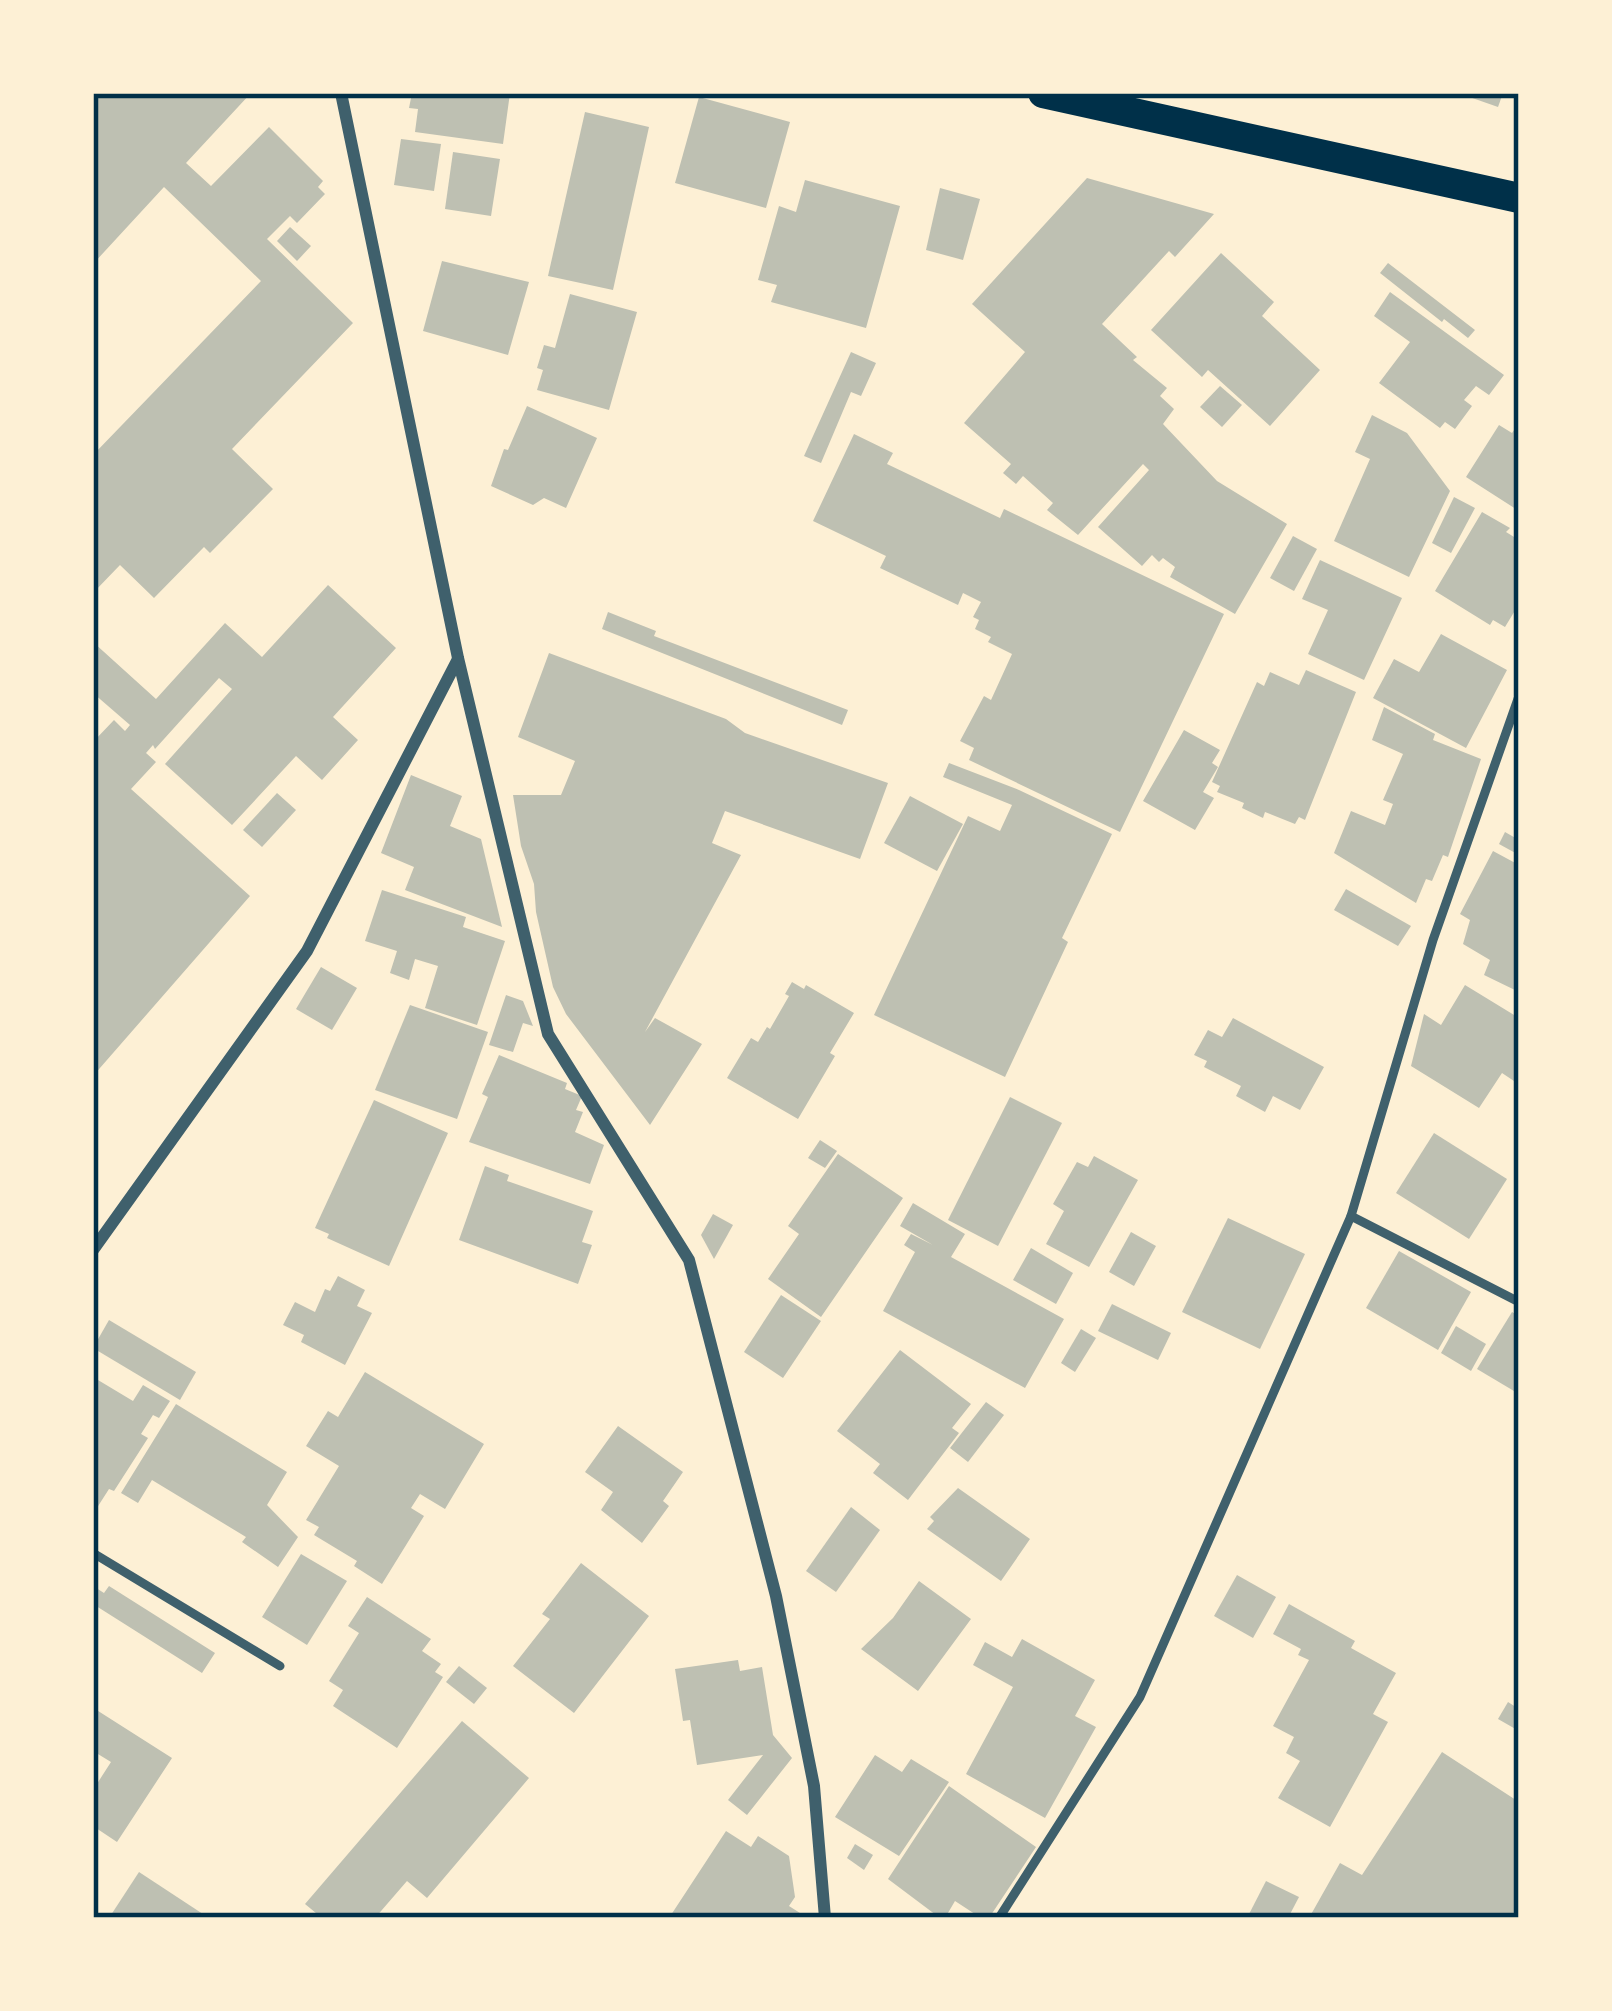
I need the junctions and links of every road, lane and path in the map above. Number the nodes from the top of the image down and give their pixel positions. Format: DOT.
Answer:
graph roads {
  1 [pos="341,93"];
  2 [pos="1043,93"];
  3 [pos="1519,198"];
  4 [pos="458,658"];
  5 [pos="1519,696"];
  6 [pos="1351,1216"];
  7 [pos="93,1250"];
  8 [pos="1519,1302"];
  9 [pos="93,1553"];
  10 [pos="280,1666"];
  11 [pos="825,1918"];
  12 [pos="999,1918"];
  1 -- 4 [label="street"];
  2 -- 3 [label="main road"];
  4 -- 7 [label="street"];
  4 -- 11 [label="street"];
  5 -- 6 [label="lane"];
  6 -- 8 [label="lane"];
  6 -- 12 [label="lane"];
  9 -- 10 [label="lane"];
}
